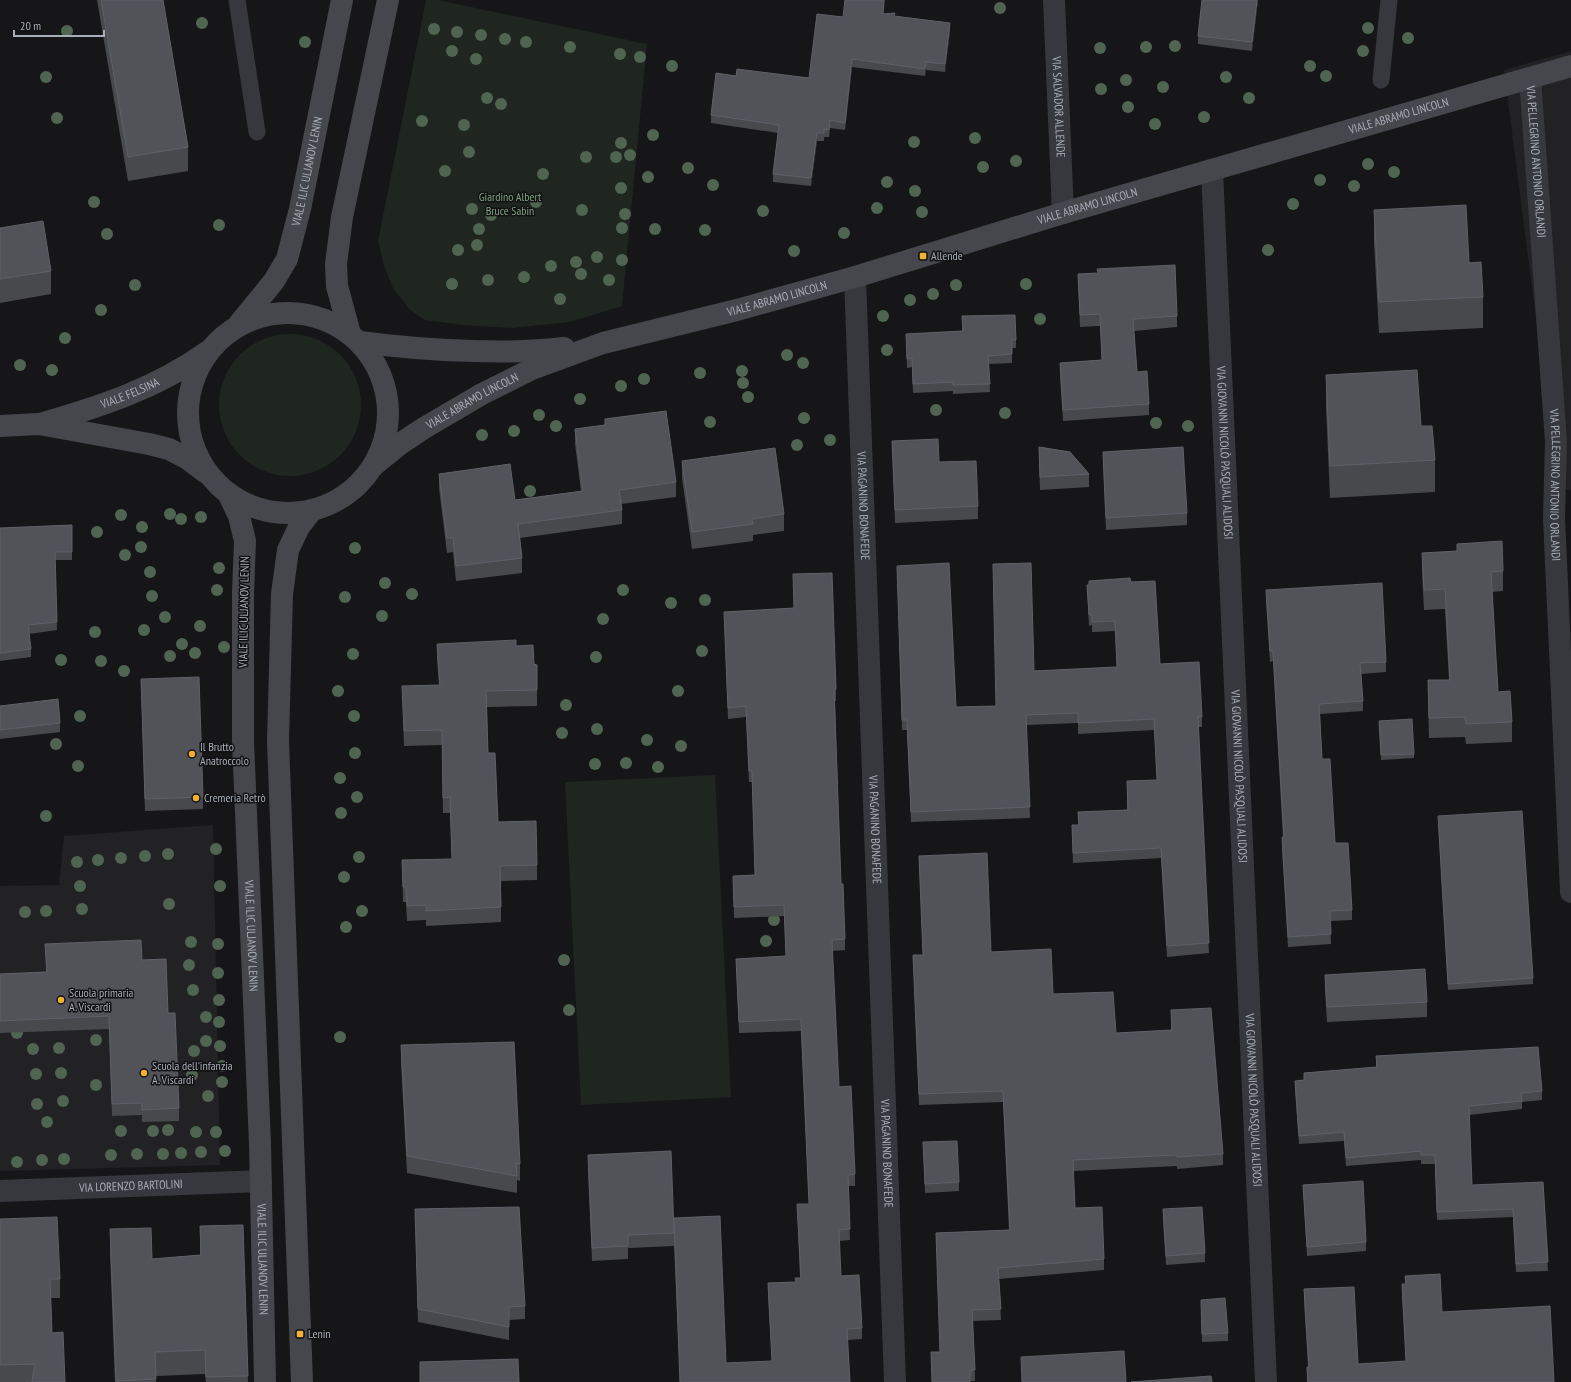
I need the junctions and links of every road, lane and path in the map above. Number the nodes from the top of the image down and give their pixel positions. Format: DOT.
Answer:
graph roads {
  1 [pos="237,0"];
  2 [pos="342,0"];
  3 [pos="388,0"];
  4 [pos="1054,0"];
  5 [pos="1389,0"];
  6 [pos="1571,66"];
  7 [pos="1530,78"];
  8 [pos="1381,80"];
  9 [pos="257,132"];
  10 [pos="1212,170"];
  11 [pos="1063,213"];
  12 [pos="856,278"];
  13 [pos="237,326"];
  14 [pos="355,338"];
  15 [pos="603,343"];
  16 [pos="213,348"];
  17 [pos="40,424"];
  18 [pos="0,427"];
  19 [pos="1556,442"];
  20 [pos="373,466"];
  21 [pos="1571,466"];
  22 [pos="209,475"];
  23 [pos="228,493"];
  24 [pos="312,510"];
  25 [pos="1571,892"];
  26 [pos="261,1181"];
  27 [pos="0,1191"];
  28 [pos="265,1382"];
  29 [pos="302,1382"];
  30 [pos="895,1382"];
  31 [pos="1266,1382"];
  1 -- 9 [label="lane"];
  2 -- 13 [label="main road, VIALE ILIC ULJANOV LENIN"];
  3 -- 14 [label="main road"];
  4 -- 11 [label="street, VIA SALVADOR ALLENDE"];
  5 -- 8 [label="lane"];
  6 -- 7 [label="main road, VIALE ABRAMO LINCOLN"];
  7 -- 10 [label="main road, VIALE ABRAMO LINCOLN"];
  7 -- 19 [label="street, VIA PELLEGRINO ANTONIO ORLANDI"];
  10 -- 11 [label="main road, VIALE ABRAMO LINCOLN"];
  10 -- 31 [label="street, VIA GIOVANNI NICOLÒ PASQUALI ALIDOSI"];
  11 -- 12 [label="main road, VIALE ABRAMO LINCOLN"];
  12 -- 15 [label="main road, VIALE ABRAMO LINCOLN"];
  12 -- 30 [label="street, VIA PAGANINO BONAFEDE"];
  13 -- 14 [label="main road"];
  13 -- 16 [label="main road"];
  14 -- 15 [label="main road, VIALE ABRAMO LINCOLN"];
  14 -- 20 [label="main road"];
  15 -- 20 [label="main road, VIALE ABRAMO LINCOLN"];
  16 -- 17 [label="main road, VIALE FELSINA"];
  16 -- 22 [label="main road"];
  17 -- 18 [label="main road, VIALE FELSINA"];
  17 -- 22 [label="main road, VIALE FELSINA"];
  19 -- 21 [label="street"];
  19 -- 25 [label="street, VIA PELLEGRINO ANTONIO ORLANDI"];
  20 -- 24 [label="main road"];
  22 -- 23 [label="main road"];
  23 -- 24 [label="main road"];
  23 -- 26 [label="main road, VIALE ILIC ULJANOV LENIN"];
  24 -- 29 [label="main road"];
  26 -- 27 [label="street, VIA LORENZO BARTOLINI"];
  26 -- 28 [label="main road, VIALE ILIC ULJANOV LENIN"];
}
